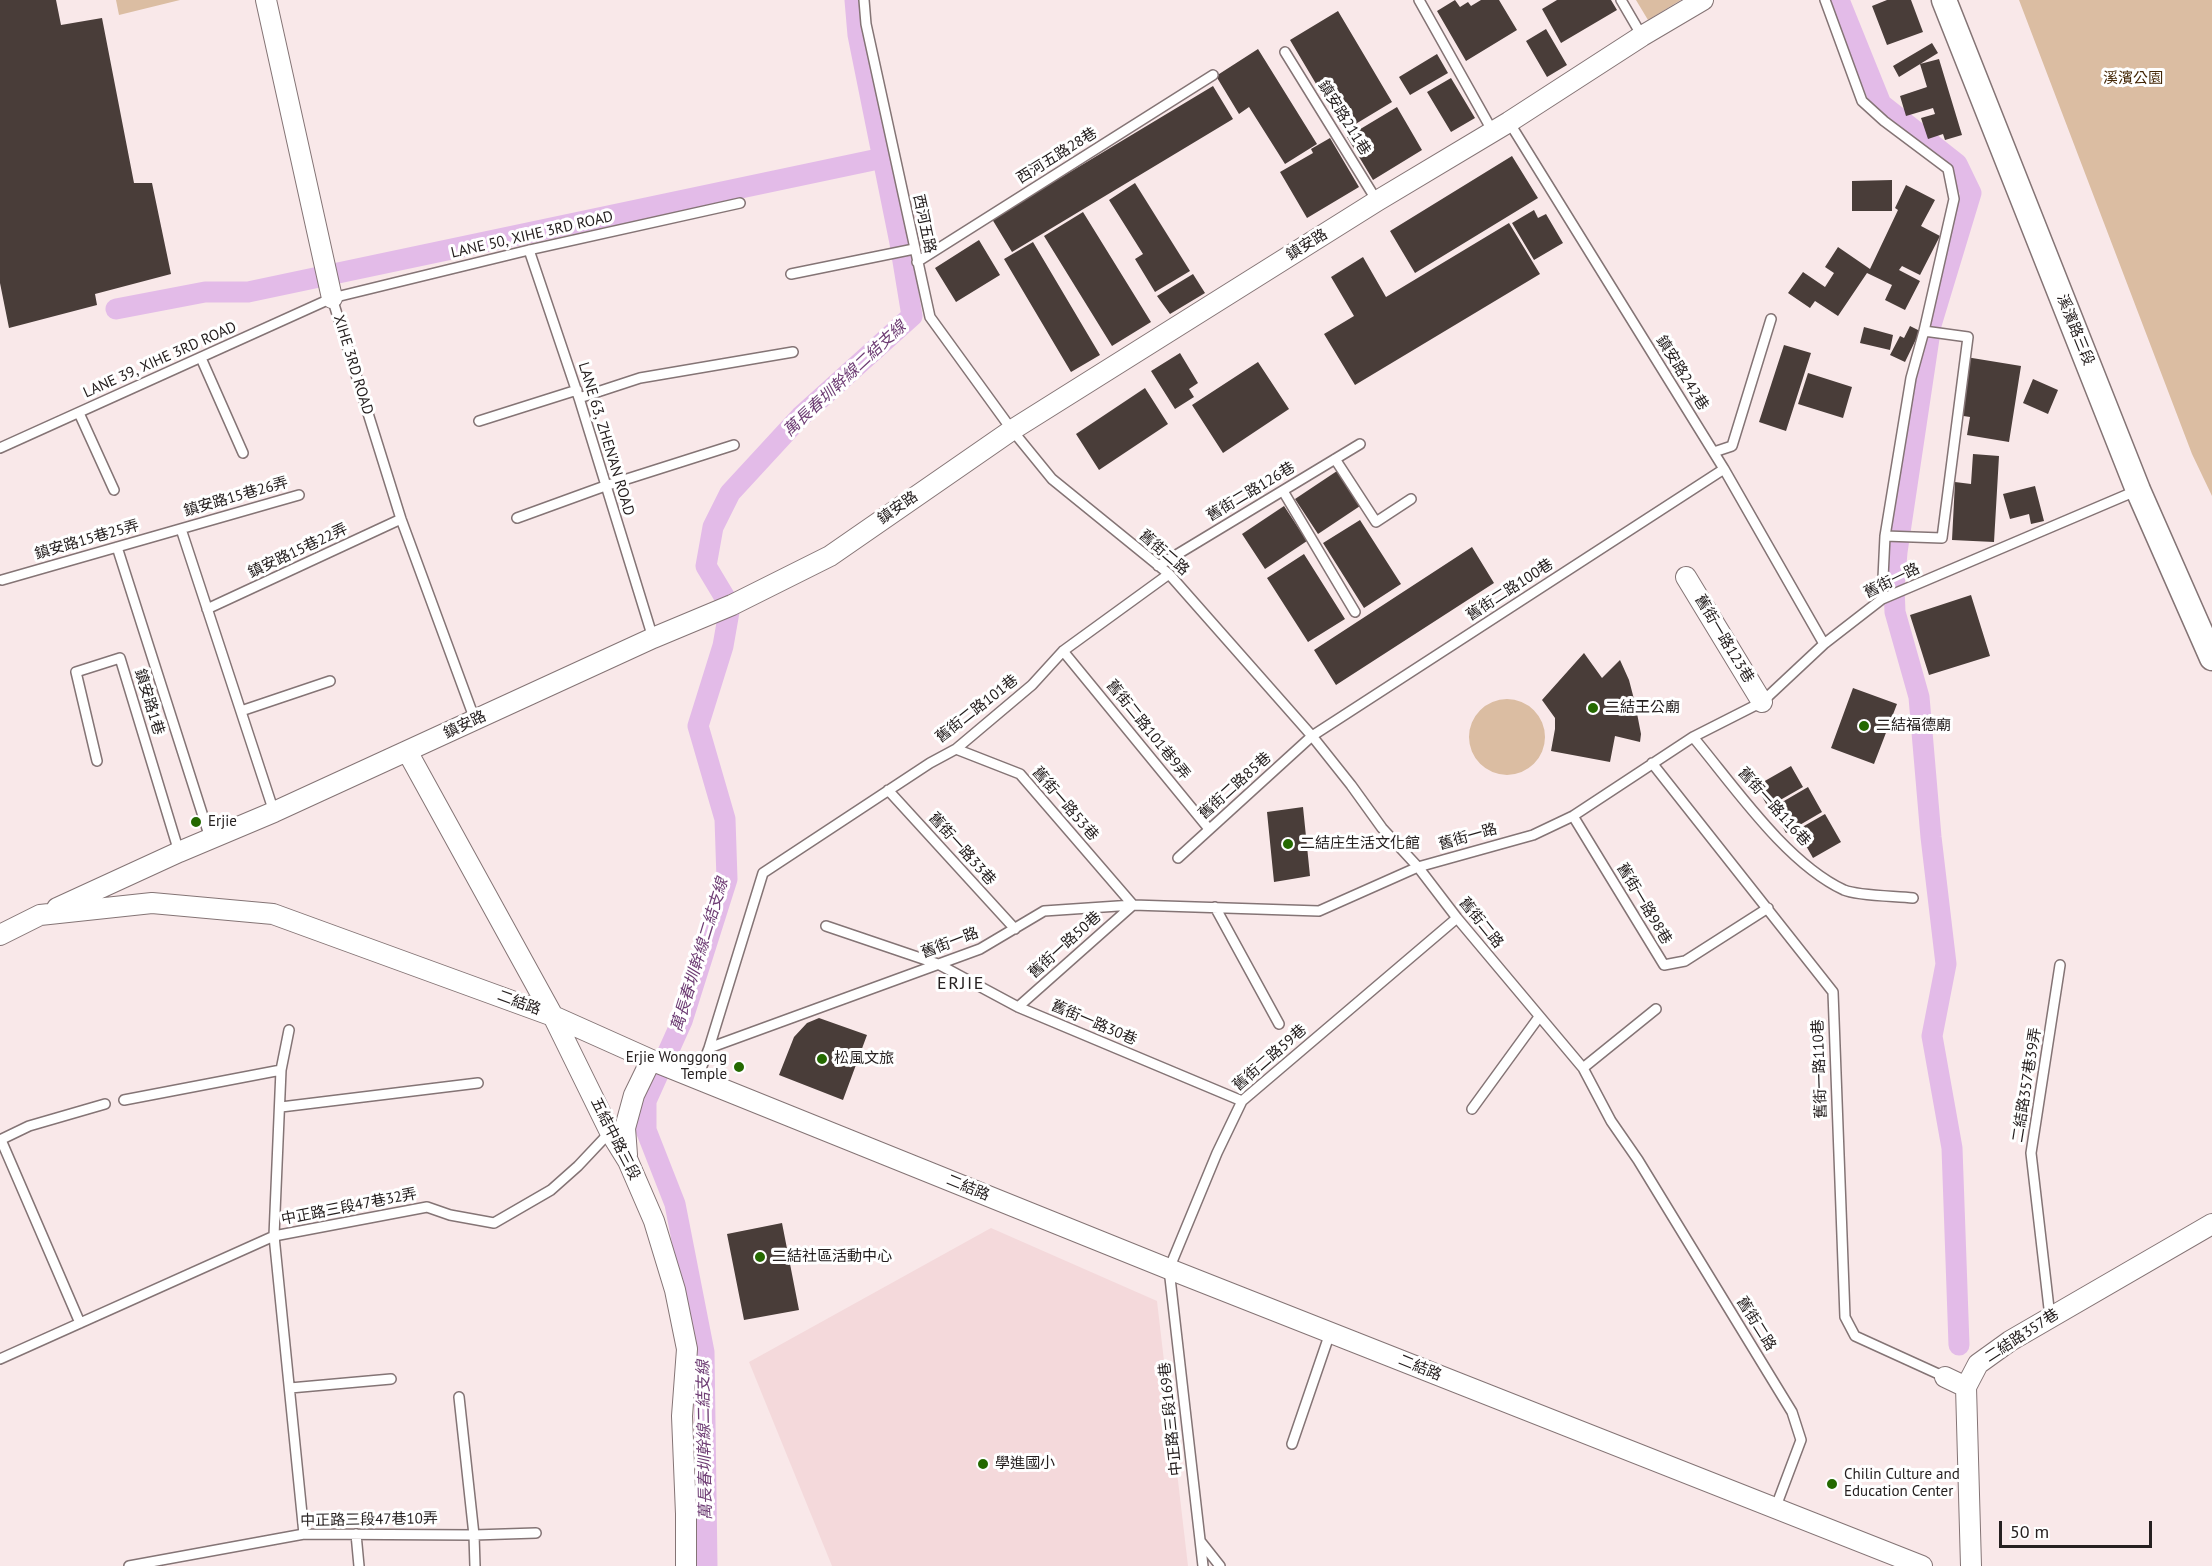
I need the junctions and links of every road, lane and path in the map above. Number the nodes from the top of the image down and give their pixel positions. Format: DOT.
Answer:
graph roads {
  1 [pos="266,0"];
  2 [pos="864,0"];
  3 [pos="1621,0"];
  4 [pos="1703,0"];
  5 [pos="1825,0"];
  6 [pos="1944,0"];
  7 [pos="1421,1"];
  8 [pos="1642,36"];
  9 [pos="1285,52"];
  10 [pos="1213,75"];
  11 [pos="1501,127"];
  12 [pos="1377,201"];
  13 [pos="740,202"];
  14 [pos="915,249"];
  15 [pos="529,250"];
  16 [pos="917,262"];
  17 [pos="791,274"];
  18 [pos="332,298"];
  19 [pos="1770,319"];
  20 [pos="1924,332"];
  21 [pos="793,352"];
  22 [pos="201,358"];
  23 [pos="578,394"];
  24 [pos="79,413"];
  25 [pos="479,421"];
  26 [pos="1012,430"];
  27 [pos="1360,444"];
  28 [pos="734,446"];
  29 [pos="0,448"];
  30 [pos="1714,452"];
  31 [pos="243,453"];
  32 [pos="1335,459"];
  33 [pos="1724,469"];
  34 [pos="605,486"];
  35 [pos="114,490"];
  36 [pos="2138,490"];
  37 [pos="1283,491"];
  38 [pos="299,495"];
  39 [pos="1411,500"];
  40 [pos="517,518"];
  41 [pos="401,519"];
  42 [pos="181,529"];
  43 [pos="1885,536"];
  44 [pos="117,547"];
  45 [pos="1158,566"];
  46 [pos="1169,574"];
  47 [pos="1686,577"];
  48 [pos="2,580"];
  49 [pos="1882,599"];
  50 [pos="207,609"];
  51 [pos="1355,612"];
  52 [pos="653,638"];
  53 [pos="1824,644"];
  54 [pos="1063,651"];
  55 [pos="2212,658"];
  56 [pos="330,681"];
  57 [pos="1762,702"];
  58 [pos="241,711"];
  59 [pos="475,720"];
  60 [pos="1312,736"];
  61 [pos="1693,737"];
  62 [pos="956,749"];
  63 [pos="407,752"];
  64 [pos="97,761"];
  65 [pos="1652,763"];
  66 [pos="888,790"];
  67 [pos="274,812"];
  68 [pos="1574,816"];
  69 [pos="1209,829"];
  70 [pos="210,838"];
  71 [pos="179,852"];
  72 [pos="1178,858"];
  73 [pos="1418,867"];
  74 [pos="1913,898"];
  75 [pos="1133,905"];
  76 [pos="1215,908"];
  77 [pos="1768,908"];
  78 [pos="40,915"];
  79 [pos="1457,918"];
  80 [pos="826,926"];
  81 [pos="1015,929"];
  82 [pos="0,935"];
  83 [pos="938,964"];
  84 [pos="2060,965"];
  85 [pos="1018,1007"];
  86 [pos="1656,1009"];
  87 [pos="553,1016"];
  88 [pos="1539,1017"];
  89 [pos="1279,1024"];
  90 [pos="289,1030"];
  91 [pos="709,1048"];
  92 [pos="662,1064"];
  93 [pos="1583,1068"];
  94 [pos="281,1070"];
  95 [pos="697,1079"];
  96 [pos="478,1083"];
  97 [pos="124,1100"];
  98 [pos="1242,1101"];
  99 [pos="105,1104"];
  100 [pos="281,1107"];
  101 [pos="1472,1109"];
  102 [pos="610,1132"];
  103 [pos="1,1140"];
  104 [pos="627,1161"];
  105 [pos="2212,1224"];
  106 [pos="274,1236"];
  107 [pos="1169,1269"];
  108 [pos="2050,1317"];
  109 [pos="80,1323"];
  110 [pos="1330,1333"];
  111 [pos="0,1359"];
  112 [pos="1944,1377"];
  113 [pos="391,1379"];
  114 [pos="1966,1387"];
  115 [pos="290,1388"];
  116 [pos="459,1397"];
  117 [pos="1292,1444"];
  118 [pos="1775,1509"];
  119 [pos="536,1533"];
  120 [pos="304,1534"];
  121 [pos="356,1534"];
  122 [pos="474,1535"];
  123 [pos="1199,1540"];
  124 [pos="129,1566"];
  125 [pos="358,1566"];
  126 [pos="476,1566"];
  127 [pos="686,1566"];
  128 [pos="1203,1566"];
  129 [pos="1220,1566"];
  130 [pos="1922,1566"];
  131 [pos="1971,1566"];
  1 -- 18 [label="street, XIHE 3RD ROAD"];
  2 -- 14 [label="lane, 西河五路"];
  3 -- 8 [label="lane"];
  4 -- 8 [label="street, 鎮安路"];
  5 -- 20 [label="lane"];
  6 -- 36 [label="street, 溪濱路三段"];
  7 -- 11 [label="lane, 鎮安路242巷"];
  8 -- 11 [label="street, 鎮安路"];
  9 -- 12 [label="lane, 鎮安路211巷"];
  10 -- 16 [label="lane, 西河五路28巷"];
  11 -- 12 [label="street, 鎮安路"];
  11 -- 30 [label="lane, 鎮安路242巷"];
  12 -- 26 [label="street, 鎮安路"];
  13 -- 15 [label="lane, LANE 50, XIHE 3RD ROAD"];
  14 -- 16 [label="lane, 西河五路"];
  14 -- 17 [label="lane"];
  15 -- 18 [label="lane, LANE 50, XIHE 3RD ROAD"];
  15 -- 23 [label="lane, LANE 63, ZHEN’AN ROAD"];
  16 -- 26 [label="lane, 西河五路"];
  18 -- 22 [label="lane, LANE 39, XIHE 3RD ROAD"];
  18 -- 41 [label="lane, XIHE 3RD ROAD"];
  19 -- 30 [label="lane"];
  20 -- 43 [label="lane"];
  20 -- 43 [label="lane"];
  21 -- 23 [label="lane"];
  22 -- 24 [label="lane, LANE 39, XIHE 3RD ROAD"];
  22 -- 31 [label="lane"];
  23 -- 25 [label="lane"];
  23 -- 34 [label="lane, LANE 63, ZHEN’AN ROAD"];
  24 -- 29 [label="lane, LANE 39, XIHE 3RD ROAD"];
  24 -- 35 [label="lane"];
  26 -- 45 [label="lane, 舊街二路"];
  26 -- 52 [label="street, 鎮安路"];
  27 -- 32 [label="lane, 舊街二路126巷"];
  28 -- 34 [label="lane"];
  30 -- 33 [label="lane, 鎮安路242巷"];
  32 -- 37 [label="lane, 舊街二路126巷"];
  32 -- 39 [label="lane"];
  33 -- 53 [label="lane, 鎮安路242巷"];
  33 -- 60 [label="lane, 舊街二路100巷"];
  34 -- 40 [label="lane"];
  34 -- 52 [label="lane, LANE 63, ZHEN’AN ROAD"];
  36 -- 49 [label="lane, 舊街一路"];
  36 -- 55 [label="street, 溪濱路三段"];
  37 -- 45 [label="lane, 舊街二路126巷"];
  37 -- 51 [label="lane"];
  38 -- 42 [label="lane, 鎮安路15巷26弄"];
  41 -- 50 [label="lane, 鎮安路15巷22弄"];
  41 -- 59 [label="lane, XIHE 3RD ROAD"];
  42 -- 44 [label="lane, 鎮安路15巷25弄"];
  42 -- 50 [label="lane"];
  43 -- 49 [label="lane"];
  44 -- 48 [label="lane, 鎮安路15巷25弄"];
  44 -- 70 [label="lane"];
  45 -- 46 [label="lane, 舊街二路"];
  46 -- 54 [label="lane, 舊街二路101巷"];
  46 -- 60 [label="lane, 舊街二路"];
  47 -- 57 [label="street, 舊街一路123巷"];
  49 -- 53 [label="lane, 舊街一路"];
  50 -- 58 [label="lane"];
  52 -- 59 [label="street, 鎮安路"];
  53 -- 57 [label="lane, 舊街一路"];
  54 -- 62 [label="lane, 舊街二路101巷"];
  54 -- 69 [label="lane, 舊街二路101巷9弄"];
  56 -- 58 [label="lane"];
  57 -- 61 [label="lane, 舊街一路"];
  58 -- 67 [label="lane"];
  59 -- 63 [label="street, 鎮安路"];
  60 -- 69 [label="lane, 舊街二路85巷"];
  60 -- 73 [label="lane, 舊街二路"];
  61 -- 65 [label="lane, 舊街一路"];
  61 -- 74 [label="lane, 舊街一路116巷"];
  62 -- 66 [label="lane, 舊街二路101巷"];
  62 -- 75 [label="lane, 舊街一路53巷"];
  63 -- 67 [label="street, 鎮安路"];
  63 -- 87 [label="street, 五結中路三段"];
  64 -- 71 [label="lane, 鎮安路1巷"];
  65 -- 68 [label="lane, 舊街一路"];
  65 -- 77 [label="lane, 舊街一路110巷"];
  66 -- 81 [label="lane, 舊街一路33巷"];
  66 -- 91 [label="lane, 舊街二路101巷"];
  67 -- 70 [label="street, 鎮安路"];
  68 -- 73 [label="lane, 舊街一路"];
  68 -- 77 [label="lane, 舊街一路98巷"];
  69 -- 72 [label="lane, 舊街二路85巷"];
  70 -- 71 [label="street, 鎮安路"];
  71 -- 78 [label="street, 鎮安路"];
  73 -- 76 [label="lane, 舊街一路"];
  73 -- 79 [label="lane, 舊街二路"];
  75 -- 76 [label="lane, 舊街一路"];
  75 -- 81 [label="lane, 舊街一路"];
  75 -- 85 [label="lane, 舊街一路50巷"];
  76 -- 89 [label="lane"];
  77 -- 112 [label="lane, 舊街一路110巷"];
  78 -- 82 [label="street, 二結路"];
  78 -- 87 [label="street, 二結路"];
  79 -- 88 [label="lane, 舊街二路"];
  79 -- 98 [label="lane, 舊街二路59巷"];
  80 -- 83 [label="lane, 舊街一路30巷"];
  81 -- 83 [label="lane, 舊街一路"];
  83 -- 85 [label="lane, 舊街一路30巷"];
  83 -- 91 [label="lane, 舊街一路"];
  84 -- 108 [label="lane, 二結路357巷39弄"];
  85 -- 98 [label="lane, 舊街一路30巷"];
  86 -- 93 [label="lane"];
  87 -- 92 [label="street, 二結路"];
  87 -- 102 [label="street, 五結中路三段"];
  88 -- 93 [label="lane, 舊街二路"];
  88 -- 101 [label="lane"];
  90 -- 94 [label="lane, 中正路三段47巷32弄"];
  91 -- 95 [label="lane"];
  92 -- 95 [label="street, 二結路"];
  92 -- 104 [label="street"];
  93 -- 118 [label="lane, 舊街二路"];
  94 -- 97 [label="lane"];
  94 -- 100 [label="lane, 中正路三段47巷32弄"];
  95 -- 107 [label="street, 二結路"];
  96 -- 100 [label="lane"];
  98 -- 107 [label="lane, 舊街二路59巷"];
  99 -- 103 [label="lane"];
  100 -- 106 [label="lane, 中正路三段47巷32弄"];
  102 -- 104 [label="street, 五結中路三段"];
  102 -- 106 [label="lane, 中正路三段47巷32弄"];
  103 -- 109 [label="lane"];
  104 -- 127 [label="street, 五結中路三段"];
  105 -- 108 [label="street, 二結路357巷"];
  106 -- 109 [label="lane, 中正路三段47巷32弄"];
  106 -- 115 [label="lane, 中正路三段47巷32弄"];
  107 -- 110 [label="street, 二結路"];
  107 -- 123 [label="lane, 中正路三段169巷"];
  108 -- 114 [label="street, 二結路357巷"];
  109 -- 111 [label="lane, 中正路三段47巷32弄"];
  110 -- 117 [label="lane"];
  110 -- 118 [label="street, 二結路"];
  112 -- 114 [label="street"];
  113 -- 115 [label="lane"];
  114 -- 131 [label="street"];
  115 -- 120 [label="lane, 中正路三段47巷32弄"];
  116 -- 122 [label="lane"];
  118 -- 130 [label="street, 二結路"];
  119 -- 122 [label="lane, 中正路三段47巷10弄"];
  120 -- 121 [label="lane, 中正路三段47巷10弄"];
  120 -- 124 [label="lane, 中正路三段47巷10弄"];
  121 -- 122 [label="lane, 中正路三段47巷10弄"];
  121 -- 125 [label="lane"];
  122 -- 126 [label="lane"];
  123 -- 128 [label="lane, 中正路三段169巷"];
  123 -- 129 [label="lane"];
}
